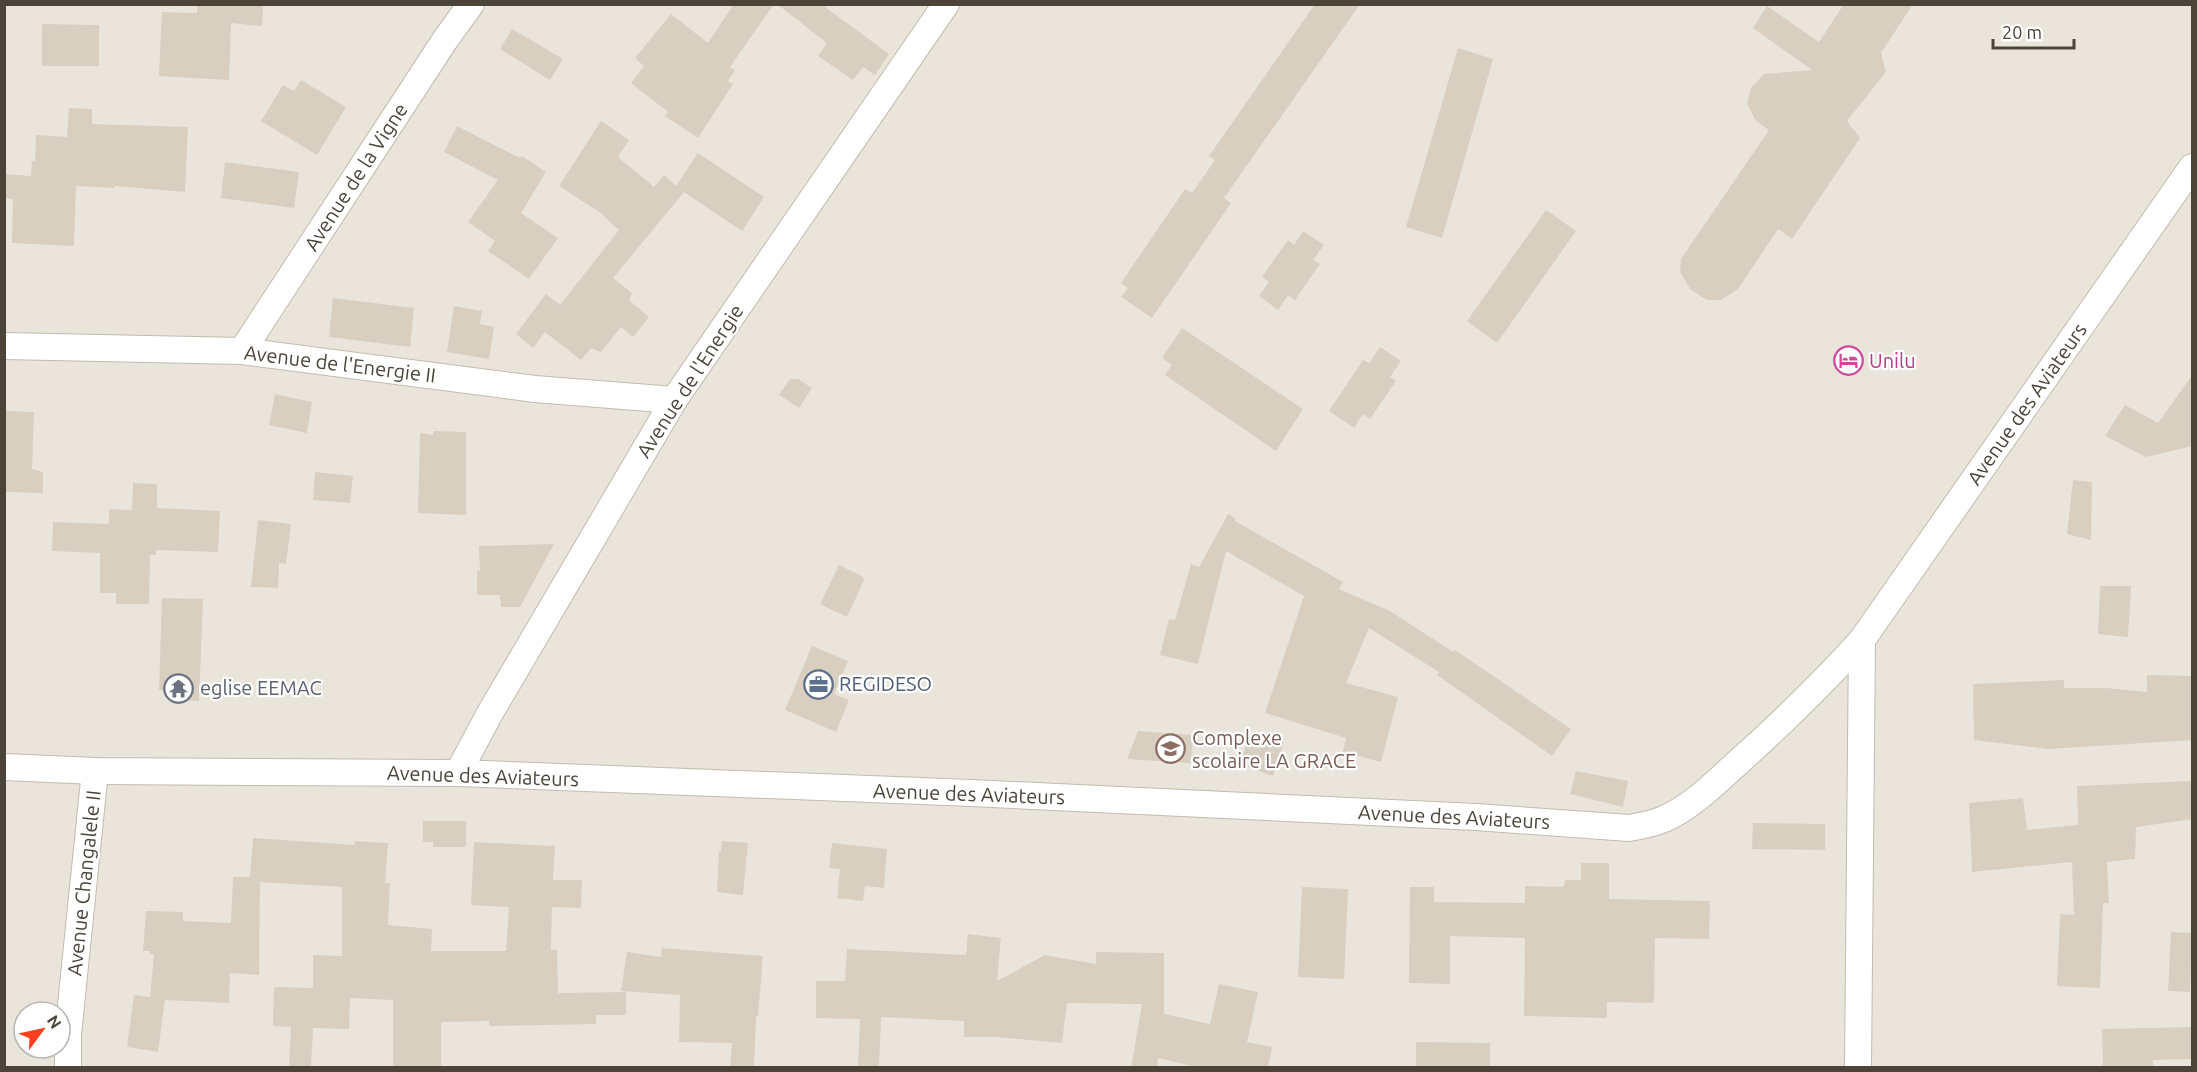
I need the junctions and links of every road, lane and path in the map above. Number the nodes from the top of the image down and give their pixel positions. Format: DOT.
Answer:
graph roads {
  1 [pos="471,4"];
  2 [pos="946,4"];
  3 [pos="2193,167"];
  4 [pos="4,346"];
  5 [pos="242,351"];
  6 [pos="674,400"];
  7 [pos="1862,640"];
  8 [pos="4,766"];
  9 [pos="95,771"];
  10 [pos="458,773"];
  11 [pos="68,1068"];
  12 [pos="1858,1068"];
  1 -- 5 [label="street, Avenue de la Vigne"];
  2 -- 6 [label="street, Avenue de l'Energie"];
  3 -- 7 [label="street, Avenue des Aviateurs"];
  4 -- 5 [label="street, Avenue de l'Energie II"];
  5 -- 6 [label="street, Avenue de l'Energie II"];
  6 -- 10 [label="street, Avenue de l'Energie"];
  7 -- 10 [label="street, Avenue des Aviateurs"];
  7 -- 12 [label="street"];
  8 -- 9 [label="street, Avenue des Aviateurs"];
  9 -- 10 [label="street, Avenue des Aviateurs"];
  9 -- 11 [label="street, Avenue Changalele II"];
}
